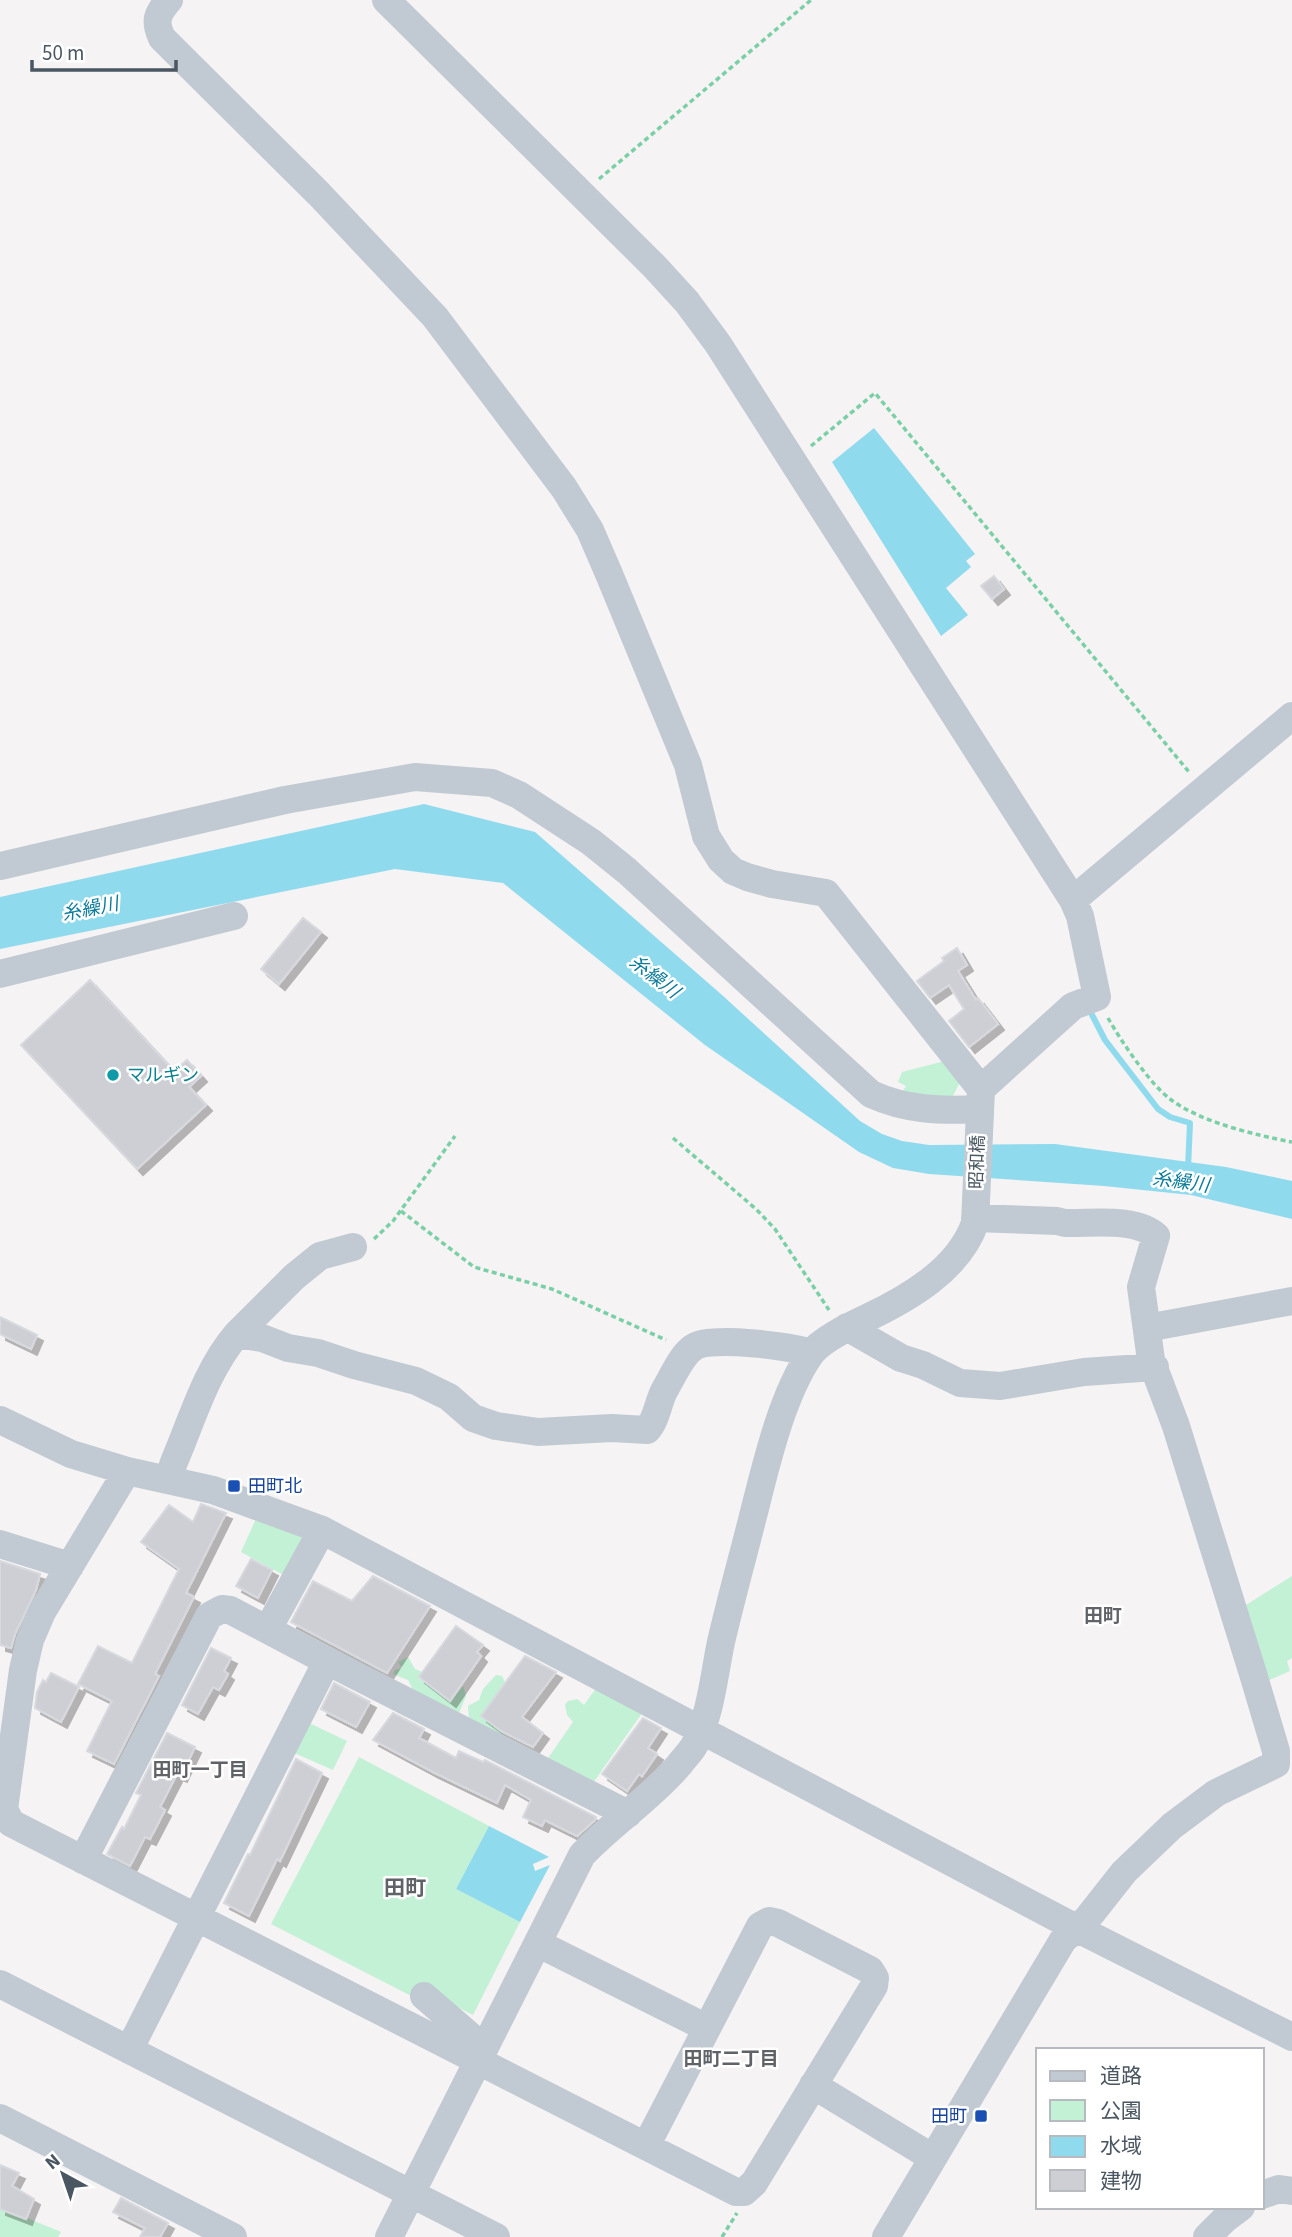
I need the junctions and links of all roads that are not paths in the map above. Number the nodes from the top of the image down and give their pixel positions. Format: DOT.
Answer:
graph roads {
  1 [pos="169,0"];
  2 [pos="386,0"];
  3 [pos="1292,716"];
  4 [pos="0,866"];
  5 [pos="1073,900"];
  6 [pos="234,916"];
  7 [pos="0,974"];
  8 [pos="979,1105"];
  9 [pos="975,1212"];
  10 [pos="353,1247"];
  11 [pos="1292,1301"];
  12 [pos="1147,1328"];
  13 [pos="844,1329"];
  14 [pos="237,1335"];
  15 [pos="811,1353"];
  16 [pos="1155,1367"];
  17 [pos="0,1420"];
  18 [pos="127,1471"];
  19 [pos="169,1478"];
  20 [pos="322,1530"];
  21 [pos="0,1544"];
  22 [pos="70,1566"];
  23 [pos="268,1629"];
  24 [pos="327,1661"];
  25 [pos="701,1729"];
  26 [pos="628,1814"];
  27 [pos="4,1824"];
  28 [pos="83,1860"];
  29 [pos="198,1917"];
  30 [pos="1076,1928"];
  31 [pos="539,1944"];
  32 [pos="0,1984"];
  33 [pos="424,1996"];
  34 [pos="706,2028"];
  35 [pos="1292,2037"];
  36 [pos="129,2050"];
  37 [pos="481,2054"];
  38 [pos="813,2085"];
  39 [pos="0,2118"];
  40 [pos="646,2146"];
  41 [pos="933,2158"];
  42 [pos="1292,2191"];
  43 [pos="411,2194"];
  44 [pos="1264,2194"];
  45 [pos="1238,2209"];
  46 [pos="233,2237"];
  47 [pos="389,2237"];
  48 [pos="496,2237"];
  49 [pos="886,2237"];
  50 [pos="1207,2237"];
  1 -- 8 [label="street"];
  2 -- 5 [label="street"];
  3 -- 5 [label="street"];
  4 -- 8 [label="street"];
  5 -- 8 [label="street"];
  6 -- 7 [label="street"];
  8 -- 9 [label="street, 昭和橋"];
  9 -- 12 [label="street"];
  9 -- 13 [label="street, 昭和橋"];
  10 -- 14 [label="street"];
  11 -- 12 [label="street"];
  12 -- 16 [label="street"];
  13 -- 15 [label="street, 昭和橋"];
  13 -- 16 [label="street"];
  14 -- 15 [label="street"];
  14 -- 19 [label="street"];
  15 -- 25 [label="street"];
  16 -- 30 [label="street"];
  17 -- 18 [label="street"];
  18 -- 19 [label="street"];
  18 -- 22 [label="street"];
  19 -- 20 [label="street"];
  20 -- 23 [label="street"];
  20 -- 25 [label="street"];
  21 -- 22 [label="street"];
  22 -- 27 [label="street"];
  23 -- 24 [label="street"];
  23 -- 28 [label="street"];
  24 -- 26 [label="street"];
  24 -- 29 [label="street"];
  25 -- 26 [label="street"];
  25 -- 30 [label="street"];
  26 -- 31 [label="street"];
  27 -- 28 [label="street"];
  28 -- 29 [label="street"];
  29 -- 36 [label="street"];
  29 -- 37 [label="street"];
  30 -- 35 [label="street"];
  30 -- 41 [label="street"];
  31 -- 34 [label="street"];
  31 -- 37 [label="street"];
  32 -- 36 [label="street"];
  33 -- 37 [label="street"];
  34 -- 38 [label="street"];
  34 -- 40 [label="street"];
  36 -- 43 [label="street"];
  37 -- 40 [label="street"];
  37 -- 43 [label="street"];
  38 -- 40 [label="street"];
  38 -- 41 [label="street"];
  39 -- 46 [label="street"];
  41 -- 49 [label="street"];
  42 -- 44 [label="street"];
  43 -- 47 [label="street"];
  43 -- 48 [label="street"];
  45 -- 50 [label="street"];
}
